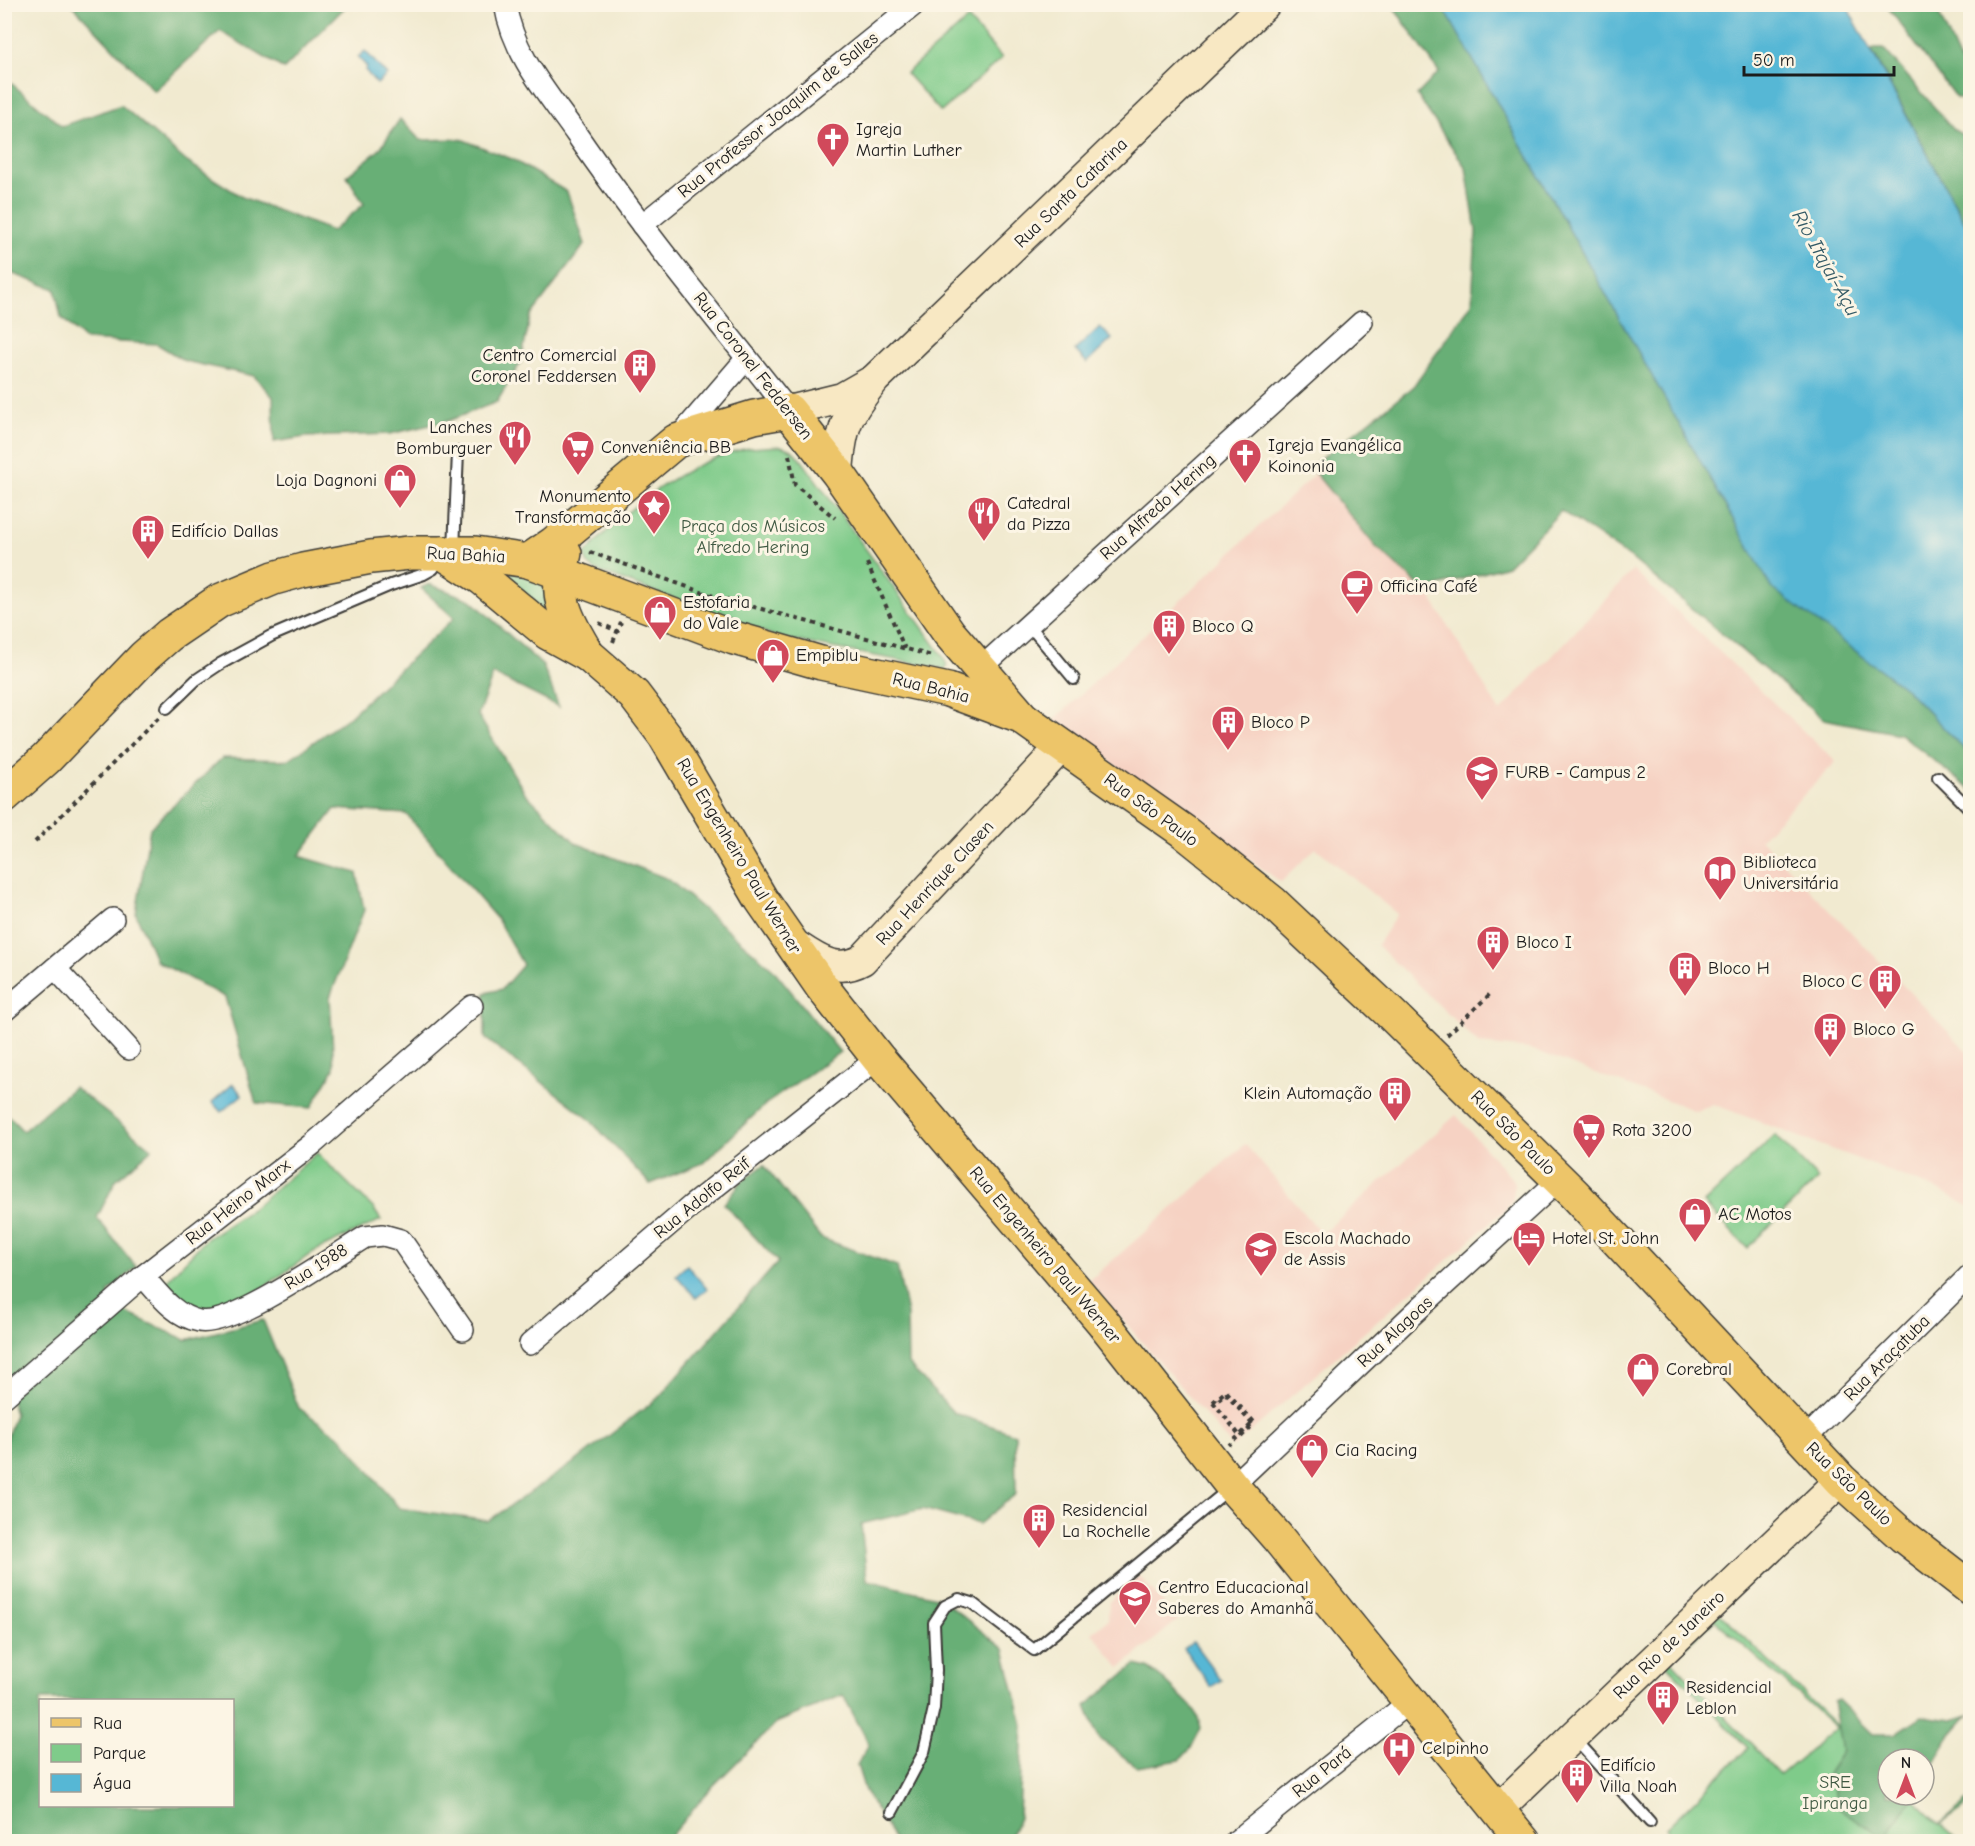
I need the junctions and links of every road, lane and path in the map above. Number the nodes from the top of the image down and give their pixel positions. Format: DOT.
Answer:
graph roads {
  1 [pos="505,4"];
  2 [pos="915,4"];
  3 [pos="1265,4"];
  4 [pos="642,225"];
  5 [pos="1362,322"];
  6 [pos="747,358"];
  7 [pos="875,379"];
  8 [pos="789,411"];
  9 [pos="810,438"];
  10 [pos="676,441"];
  11 [pos="458,452"];
  12 [pos="838,473"];
  13 [pos="840,523"];
  14 [pos="586,532"];
  15 [pos="448,553"];
  16 [pos="862,554"];
  17 [pos="528,561"];
  18 [pos="560,571"];
  19 [pos="630,598"];
  20 [pos="1029,625"];
  21 [pos="905,649"];
  22 [pos="932,656"];
  23 [pos="596,662"];
  24 [pos="981,668"];
  25 [pos="1074,679"];
  26 [pos="167,708"];
  27 [pos="1021,717"];
  28 [pos="1062,746"];
  29 [pos="1938,777"];
  30 [pos="4,796"];
  31 [pos="1971,809"];
  32 [pos="35,842"];
  33 [pos="113,919"];
  34 [pos="789,942"];
  35 [pos="55,968"];
  36 [pos="1490,994"];
  37 [pos="472,1006"];
  38 [pos="4,1011"];
  39 [pos="129,1049"];
  40 [pos="1428,1052"];
  41 [pos="878,1058"];
  42 [pos="1559,1179"];
  43 [pos="1971,1275"];
  44 [pos="143,1276"];
  45 [pos="463,1330"];
  46 [pos="530,1344"];
  47 [pos="4,1397"];
  48 [pos="1215,1402"];
  49 [pos="1254,1422"];
  50 [pos="1803,1441"];
  51 [pos="1841,1480"];
  52 [pos="1232,1486"];
  53 [pos="1971,1588"];
  54 [pos="1409,1702"];
  55 [pos="1573,1737"];
  56 [pos="1497,1810"];
  57 [pos="892,1812"];
  58 [pos="1650,1822"];
  59 [pos="1235,1842"];
  60 [pos="1524,1842"];
  1 -- 4 [label="street, Rua Coronel Feddersen"];
  2 -- 4 [label="street, Rua Professor Joaquim de Salles"];
  3 -- 7 [label="street, Rua Santa Catarina"];
  4 -- 6 [label="street, Rua Coronel Feddersen"];
  5 -- 20 [label="street, Rua Alfredo Hering"];
  6 -- 8 [label="street, Rua Coronel Feddersen"];
  6 -- 10 [label="street"];
  7 -- 8 [label="street, Rua Santa Catarina"];
  7 -- 12 [label="street, Rua Santa Catarina"];
  8 -- 9 [label="main road, Rua Coronel Feddersen"];
  8 -- 10 [label="main road"];
  9 -- 12 [label="main road, Rua Coronel Feddersen"];
  9 -- 13 [label="path"];
  10 -- 14 [label="main road"];
  11 -- 15 [label="lane"];
  12 -- 24 [label="main road, Rua Coronel Feddersen"];
  14 -- 17 [label="main road"];
  14 -- 18 [label="main road"];
  14 -- 21 [label="path"];
  15 -- 17 [label="main road, Rua Bahia"];
  15 -- 23 [label="main road, Rua Engenheiro Paul Werner"];
  15 -- 26 [label="lane"];
  15 -- 30 [label="main road, Rua Bahia"];
  16 -- 21 [label="path"];
  17 -- 18 [label="main road, Rua Bahia"];
  18 -- 19 [label="main road, Rua Bahia"];
  18 -- 23 [label="main road, Rua Engenheiro Paul Werner"];
  19 -- 23 [label="path"];
  19 -- 27 [label="main road, Rua Bahia"];
  20 -- 24 [label="street, Rua Alfredo Hering"];
  20 -- 25 [label="lane"];
  21 -- 22 [label="path"];
  23 -- 34 [label="main road, Rua Engenheiro Paul Werner"];
  24 -- 27 [label="main road, Rua Coronel Feddersen"];
  26 -- 32 [label="path"];
  27 -- 28 [label="main road, Rua São Paulo"];
  28 -- 34 [label="street, Rua Henrique Clasen"];
  28 -- 40 [label="main road, Rua São Paulo"];
  29 -- 31 [label="lane"];
  33 -- 35 [label="street"];
  34 -- 41 [label="main road, Rua Engenheiro Paul Werner"];
  35 -- 38 [label="street"];
  35 -- 39 [label="street"];
  36 -- 40 [label="path"];
  37 -- 44 [label="street, Rua Heino Marx"];
  40 -- 42 [label="main road, Rua São Paulo"];
  41 -- 46 [label="street, Rua Adolfo Reif"];
  41 -- 52 [label="main road, Rua Engenheiro Paul Werner"];
  42 -- 50 [label="main road, Rua São Paulo"];
  42 -- 52 [label="street, Rua Alagoas"];
  43 -- 50 [label="street, Rua Araçatuba"];
  44 -- 45 [label="street, Rua 1988"];
  44 -- 47 [label="street, Rua Heino Marx"];
  48 -- 48 [label="path, bridge"];
  48 -- 49 [label="path"];
  50 -- 51 [label="main road, Rua São Paulo"];
  51 -- 53 [label="main road, Rua São Paulo"];
  51 -- 55 [label="street, Rua Rio de Janeiro"];
  52 -- 54 [label="main road, Rua Engenheiro Paul Werner"];
  52 -- 57 [label="lane"];
  54 -- 56 [label="main road, Rua Engenheiro Paul Werner"];
  54 -- 59 [label="street, Rua Pará"];
  55 -- 56 [label="street, Rua Rio de Janeiro"];
  55 -- 58 [label="lane"];
  56 -- 60 [label="main road, Rua Engenheiro Paul Werner"];
}
